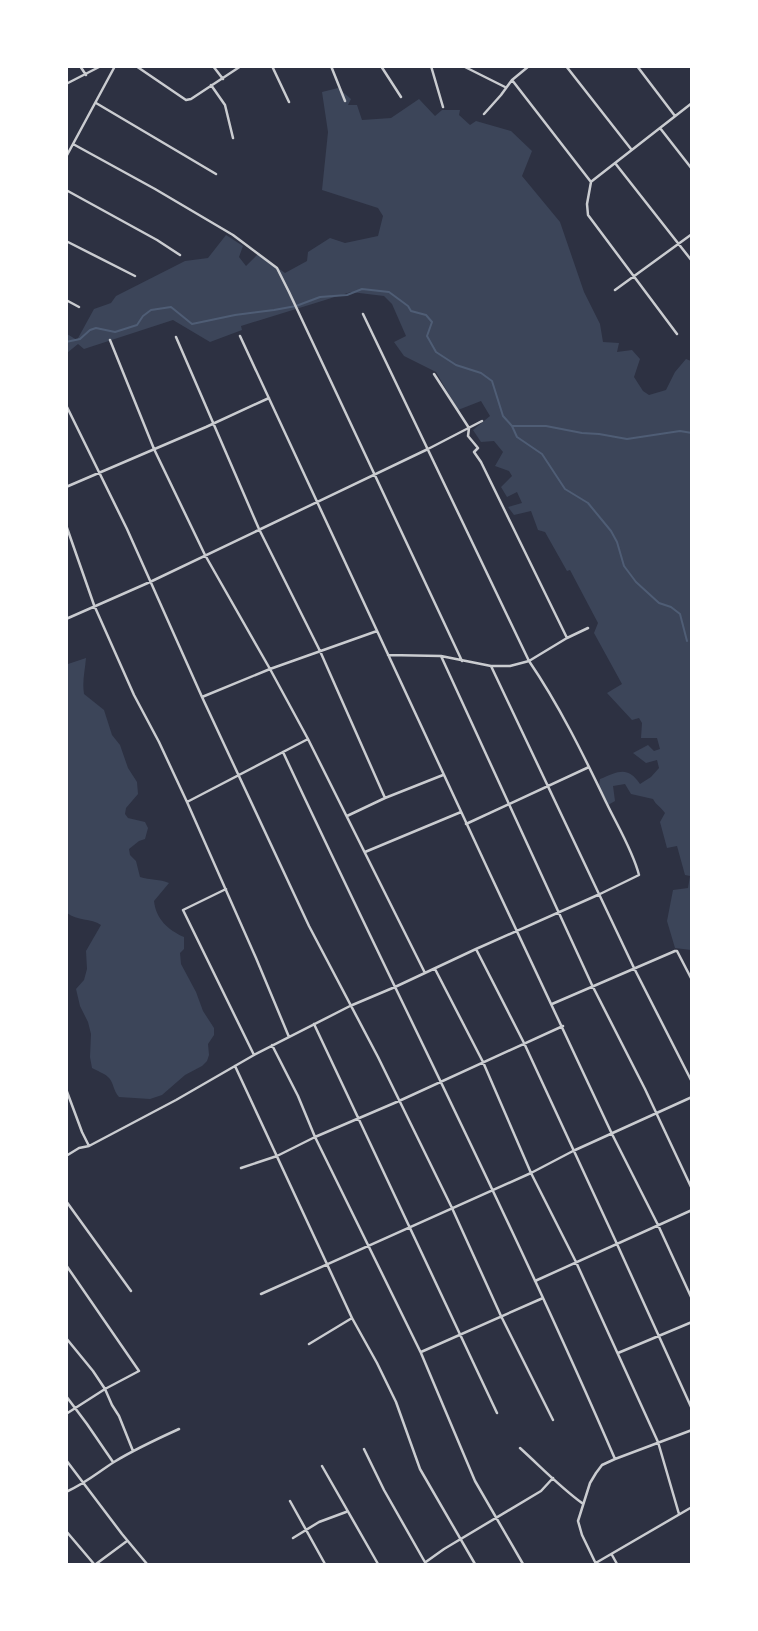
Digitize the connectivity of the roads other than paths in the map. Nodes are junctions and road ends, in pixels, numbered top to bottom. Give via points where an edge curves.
1 (80, 66) edge
2 (101, 66) edge
3 (115, 66) edge
4 (136, 66) edge
5 (213, 66) edge
6 (241, 66) edge
7 (272, 66) edge
8 (331, 66) edge
9 (381, 66) edge
10 (431, 66) edge
11 (463, 66) edge
12 (529, 66) edge
13 (566, 66) edge
14 (637, 66) edge
15 (86, 75) junction
16 (223, 79) junction
17 (512, 80) junction
18 (66, 84) edge
19 (211, 85) junction
20 (505, 87) junction
21 (401, 97) dead end
22 (345, 101) dead end
23 (289, 102) dead end
24 (96, 103) junction
25 (691, 103) edge
26 (443, 107) dead end
27 (484, 114) dead end
28 (675, 117) junction
29 (660, 128) junction
30 (233, 138) dead end
31 (73, 144) junction
32 (632, 150) junction
33 (66, 157) edge
34 (615, 163) junction
35 (691, 169) edge
36 (216, 174) dead end
37 (591, 181) junction
38 (66, 190) edge
39 (691, 234) edge
40 (66, 241) edge
41 (678, 244) junction
42 (180, 256) dead end
43 (691, 261) edge
44 (135, 276) dead end
45 (634, 277) junction
46 (615, 290) dead end
47 (66, 300) edge
48 (79, 307) dead end
49 (363, 314) dead end
50 (677, 334) dead end
51 (176, 337) dead end
52 (240, 337) dead end
53 (110, 340) dead end
54 (434, 374) dead end
55 (269, 398) junction
56 (66, 405) edge
57 (482, 421) dead end
58 (213, 424) junction
59 (469, 428) junction
60 (154, 449) junction
61 (428, 449) junction
62 (100, 473) junction
63 (375, 474) junction
64 (66, 488) edge
65 (318, 501) junction
66 (66, 525) edge
67 (259, 529) junction
68 (205, 555) junction
69 (150, 582) junction
70 (94, 605) junction
71 (66, 619) edge
72 (588, 628) dead end
73 (377, 631) junction
74 (567, 638) junction
75 (320, 651) junction
76 (388, 654) junction
77 (441, 656) junction
78 (462, 661) junction
79 (529, 661) junction
80 (491, 666) junction
81 (270, 669) junction
82 (201, 697) junction
83 (308, 739) junction
84 (283, 752) junction
85 (589, 767) junction
86 (444, 774) junction
87 (238, 776) junction
88 (549, 786) junction
89 (385, 798) junction
90 (187, 802) junction
91 (508, 805) junction
92 (461, 812) junction
93 (347, 816) junction
94 (466, 824) junction
95 (365, 852) junction
96 (226, 889) junction
97 (600, 894) junction
98 (558, 912) junction
99 (517, 930) junction
100 (476, 949) junction
101 (635, 968) junction
102 (435, 969) junction
103 (426, 973) junction
104 (691, 980) edge
105 (592, 985) junction
106 (395, 987) junction
107 (552, 1004) junction
108 (350, 1006) junction
109 (314, 1024) junction
110 (563, 1026) junction
111 (289, 1037) junction
112 (524, 1043) junction
113 (272, 1045) junction
114 (254, 1055) junction
115 (483, 1062) junction
116 (235, 1066) junction
117 (440, 1082) junction
118 (691, 1082) edge
119 (66, 1089) edge
120 (691, 1097) edge
121 (399, 1101) junction
122 (656, 1114) junction
123 (359, 1118) junction
124 (612, 1134) junction
125 (316, 1137) junction
126 (66, 1145) edge
127 (89, 1146) junction
128 (573, 1151) junction
129 (71, 1153) junction
130 (66, 1156) edge
131 (277, 1156) junction
132 (241, 1168) dead end
133 (530, 1173) junction
134 (493, 1189) junction
135 (691, 1189) edge
136 (66, 1201) edge
137 (452, 1208) junction
138 (691, 1210) edge
139 (658, 1225) junction
140 (409, 1226) junction
141 (617, 1244) junction
142 (368, 1245) junction
143 (576, 1262) junction
144 (328, 1264) junction
145 (66, 1265) edge
146 (536, 1281) junction
147 (131, 1291) dead end
148 (261, 1294) dead end
149 (543, 1298) junction
150 (691, 1299) edge
151 (501, 1315) junction
152 (352, 1318) junction
153 (691, 1322) edge
154 (461, 1334) junction
155 (658, 1336) junction
156 (66, 1338) edge
157 (309, 1344) dead end
158 (421, 1353) junction
159 (618, 1353) junction
160 (105, 1389) junction
161 (66, 1396) edge
162 (75, 1407) junction
163 (691, 1409) edge
164 (497, 1413) dead end
165 (66, 1414) edge
166 (553, 1420) dead end
167 (179, 1429) dead end
168 (691, 1430) edge
169 (658, 1442) junction
170 (520, 1448) dead end
171 (364, 1450) dead end
172 (133, 1451) junction
173 (615, 1459) junction
174 (66, 1460) edge
175 (113, 1463) junction
176 (322, 1466) dead end
177 (554, 1478) junction
178 (85, 1484) junction
179 (66, 1492) edge
180 (290, 1501) dead end
181 (582, 1503) junction
182 (691, 1507) edge
183 (347, 1511) junction
184 (679, 1514) junction
185 (495, 1518) junction
186 (306, 1530) junction
187 (66, 1531) edge
188 (293, 1538) dead end
189 (460, 1540) junction
190 (127, 1541) junction
191 (611, 1555) junction
192 (95, 1564) edge
193 (147, 1564) edge
194 (325, 1564) edge
195 (377, 1564) edge
196 (425, 1564) edge
197 (475, 1564) edge
198 (523, 1564) edge
199 (595, 1564) edge
200 (617, 1564) edge

1 - 15 street
2 - 15 street
3 - 24 street
4 - 19 street via 186,100
5 - 16 street
6 - 16 street
7 - 23 street
8 - 22 street
9 - 21 street
10 - 26 street
11 - 20 street
12 - 17 street
13 - 32 street
14 - 28 street
15 - 18 street
16 - 19 street
17 - 20 street
17 - 37 street
19 - 30 street via 225,105
20 - 27 street
24 - 31 street
24 - 36 street
25 - 28 street
28 - 29 street
29 - 32 street
29 - 35 street
31 - 33 street
31 - 63 street via 233,235 277,268
32 - 34 street
34 - 37 street
34 - 41 street
37 - 45 street via 588,215
38 - 42 street
39 - 41 street
40 - 44 street
41 - 43 street
41 - 45 street
45 - 46 street
45 - 50 street
47 - 48 street
49 - 61 street
51 - 58 street
52 - 55 street
53 - 60 street
54 - 59 street
55 - 58 street
55 - 65 street
56 - 62 street
57 - 59 street
58 - 60 street
58 - 67 street
59 - 61 street
59 - 74 street via 468,436 478,448 474,452
60 - 62 street
60 - 68 street
61 - 63 street
61 - 79 street
62 - 64 street
62 - 69 street
63 - 65 street
63 - 78 street
65 - 67 street
65 - 73 street
66 - 70 street
67 - 68 street
67 - 75 street
68 - 69 street
68 - 81 street
69 - 70 street
69 - 82 street
70 - 71 street
70 - 90 street
72 - 74 street
73 - 75 street
73 - 76 street
74 - 79 street
75 - 81 street
75 - 89 street
76 - 77 street
76 - 86 street
77 - 78 street
77 - 91 street
78 - 80 street
79 - 80 street
79 - 85 street
80 - 88 street
81 - 82 street
81 - 83 street
82 - 87 street
83 - 84 street
83 - 93 street
84 - 87 street
84 - 106 street
85 - 88 street
85 - 97 street via 640,873
86 - 89 street
86 - 92 street
87 - 90 street
87 - 108 street
88 - 91 street
88 - 97 street
89 - 93 street
90 - 96 street
91 - 94 street
91 - 98 street
92 - 94 street
92 - 95 street
93 - 95 street
94 - 99 street
95 - 103 street
96 - 111 street
96 - 114 street via 183,910
97 - 98 street
97 - 101 street
98 - 99 street
98 - 105 street
99 - 100 street
99 - 107 street
100 - 102 street
100 - 112 street
101 - 104 street via 676,950
101 - 105 street
101 - 118 street
102 - 103 street
102 - 115 street
103 - 106 street
105 - 107 street
105 - 122 street
106 - 108 street
106 - 117 street
107 - 110 street
108 - 109 street
108 - 121 street
109 - 111 street
109 - 123 street
110 - 112 street
110 - 124 street
111 - 113 street
112 - 115 street
112 - 128 street
113 - 114 street
113 - 125 street
114 - 116 street
115 - 117 street
115 - 133 street
116 - 127 street
116 - 131 street
117 - 121 street
117 - 134 street
119 - 127 street
120 - 122 street
121 - 123 street
121 - 137 street
122 - 124 street
122 - 135 street
123 - 125 street
123 - 140 street
124 - 128 street
124 - 139 street
125 - 131 street
125 - 142 street
126 - 129 street
127 - 129 street
128 - 133 street
128 - 141 street
129 - 130 street
131 - 132 street
131 - 144 street
133 - 134 street
133 - 143 street
134 - 137 street
134 - 146 street
136 - 147 street
137 - 140 street
137 - 151 street
138 - 139 street
139 - 141 street
139 - 150 street
140 - 142 street
140 - 154 street
141 - 143 street
141 - 155 street
142 - 144 street
142 - 158 street
143 - 146 street
143 - 159 street
144 - 148 street
144 - 152 street
145 - 160 street via 139,1371
146 - 149 street
149 - 151 street
149 - 173 street
151 - 154 street
151 - 166 street
152 - 157 street
152 - 189 street via 396,1402 420,1469
153 - 155 street
154 - 158 street
154 - 164 street
155 - 159 street
155 - 163 street
156 - 160 street
158 - 185 street
159 - 169 street
160 - 162 street
160 - 172 street
161 - 162 street
162 - 165 street
162 - 175 street
167 - 172 street
168 - 169 street
169 - 173 street
169 - 184 street
170 - 177 street
171 - 196 street
172 - 175 street
173 - 181 street via 596,1473
174 - 178 street
175 - 178 street
176 - 183 street
177 - 181 street
177 - 185 street
178 - 179 street
178 - 190 street
180 - 186 street
181 - 199 street via 579,1526
182 - 184 street
183 - 186 street
183 - 195 street
184 - 191 street
185 - 189 street
185 - 198 street
186 - 188 street
186 - 194 street
187 - 192 street
189 - 196 street
189 - 197 street
190 - 192 street
190 - 193 street
191 - 199 street
191 - 200 street

